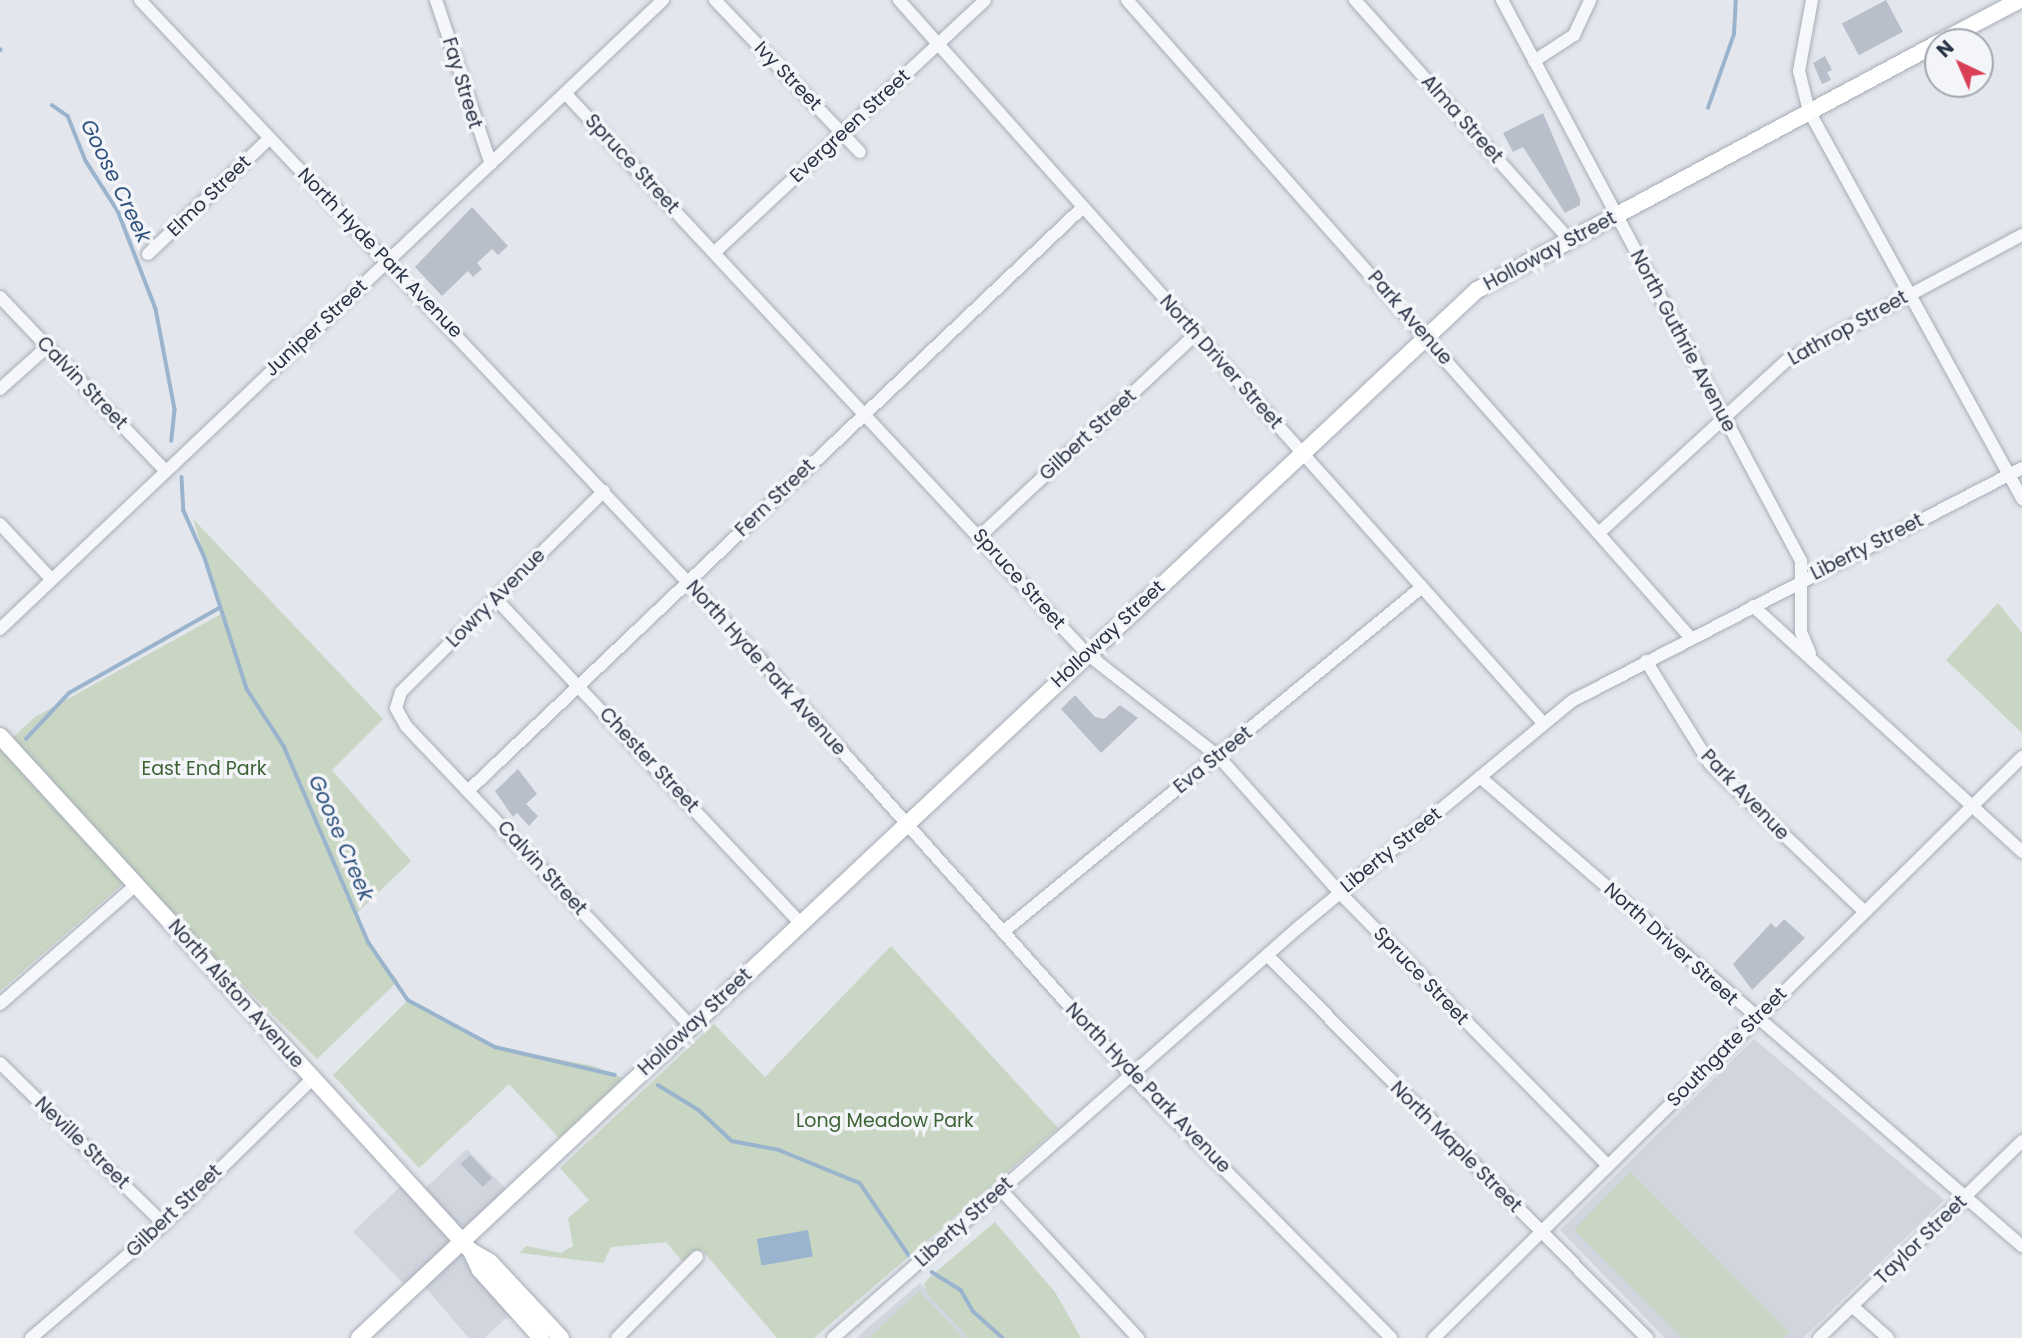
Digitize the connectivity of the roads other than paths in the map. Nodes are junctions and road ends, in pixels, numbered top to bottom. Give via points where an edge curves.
1 (140, 0) edge
2 (436, 0) edge
3 (663, 0) edge
4 (715, 0) edge
5 (899, 0) edge
6 (985, 0) edge
7 (1127, 0) edge
8 (1355, 0) edge
9 (1502, 0) edge
10 (1590, 0) edge
11 (1812, 0) edge
12 (2020, 0) edge
13 (1967, 28) edge
14 (938, 44) junction
15 (1924, 51) edge
16 (1534, 61) junction
17 (565, 93) junction
18 (1809, 111) junction
19 (843, 133) junction
20 (271, 138) junction
21 (860, 152) dead end
22 (491, 164) junction
23 (1083, 207) junction
24 (1615, 216) junction
25 (2022, 235) edge
26 (1569, 239) junction
27 (715, 252) junction
28 (148, 254) dead end
29 (388, 260) junction
30 (1908, 295) junction
31 (0, 297) edge
32 (1196, 334) junction
33 (1425, 336) junction
34 (47, 346) junction
35 (0, 388) edge
36 (865, 412) junction
37 (1723, 416) junction
38 (1302, 453) junction
39 (2022, 468) edge
40 (165, 470) junction
41 (2006, 476) junction
42 (604, 491) junction
43 (2022, 499) edge
44 (0, 524) edge
45 (1600, 532) junction
46 (980, 536) junction
47 (52, 580) junction
48 (1803, 580) junction
49 (688, 582) junction
50 (1422, 587) junction
51 (496, 600) junction
52 (1753, 606) junction
53 (0, 629) edge
54 (1690, 638) junction
55 (1810, 653) junction
56 (1087, 654) junction
57 (1646, 661) junction
58 (578, 685) junction
59 (396, 708) joint
60 (1543, 723) junction
61 (0, 736) edge
62 (1218, 756) junction
63 (2022, 757) edge
64 (1480, 777) junction
65 (468, 791) junction
66 (1972, 806) junction
67 (907, 824) junction
68 (2022, 852) edge
69 (136, 885) junction
70 (1339, 892) junction
71 (1865, 912) junction
72 (800, 923) junction
73 (1003, 932) junction
74 (1267, 955) junction
75 (0, 1004) edge
76 (1755, 1020) junction
77 (691, 1026) junction
78 (0, 1063) edge
79 (1131, 1075) junction
80 (313, 1078) junction
81 (2022, 1141) edge
82 (1608, 1166) junction
83 (1001, 1190) junction
84 (1964, 1198) junction
85 (164, 1224) junction
86 (1541, 1232) junction
87 (467, 1246) junction
88 (2022, 1246) edge
89 (697, 1257) dead end
90 (1852, 1306) junction
91 (31, 1338) edge
92 (359, 1338) edge
93 (541, 1338) edge
94 (561, 1338) edge
95 (617, 1338) edge
96 (833, 1338) edge
97 (1138, 1338) edge
98 (1391, 1338) edge
99 (1434, 1338) edge
100 (1647, 1338) edge
101 (1819, 1338) edge
102 (1888, 1338) edge

1 - 20 street, North Hyde Park Avenue
2 - 22 street, Fay Street
3 - 17 street, Juniper Street
4 - 19 street, Ivy Street
5 - 14 street, North Driver Street
6 - 14 street, Evergreen Street
7 - 33 street, Park Avenue
8 - 26 street, Alma Street
9 - 16 street, North Guthrie Avenue
10 - 16 street via 1574,36
11 - 18 street via 1799,71
12 - 13 main road, Holloway Street
14 - 19 street, Evergreen Street
14 - 23 street, North Driver Street
15 - 18 main road, Holloway Street
16 - 24 street, North Guthrie Avenue
17 - 22 street, Juniper Street
17 - 27 street, Spruce Street
18 - 24 main road, Holloway Street
18 - 30 street
19 - 21 street, Ivy Street
19 - 27 street, Evergreen Street
20 - 28 street, Elmo Street
20 - 29 street, North Hyde Park Avenue
22 - 29 street, Juniper Street
23 - 32 street, North Driver Street
23 - 36 street, Fern Street
24 - 26 main road, Holloway Street
24 - 37 street, North Guthrie Avenue
25 - 30 street, Lathrop Street
26 - 33 main road, Holloway Street via 1477,290
27 - 36 street, Spruce Street
29 - 40 street, Juniper Street
29 - 42 street, North Hyde Park Avenue
30 - 37 street, Lathrop Street via 1796,355
30 - 41 street
31 - 34 street, Calvin Street
32 - 38 street, North Driver Street
32 - 46 street, Gilbert Street
33 - 38 main road, Holloway Street
33 - 45 street, Park Avenue
34 - 35 street
34 - 40 street, Calvin Street
36 - 46 street, Spruce Street
36 - 49 street, Fern Street
37 - 45 street, Lathrop Street
37 - 48 street, North Guthrie Avenue via 1801,561
38 - 50 street, North Driver Street
38 - 56 main road, Holloway Street
39 - 41 street, Liberty Street
40 - 47 street, Juniper Street
41 - 43 street
41 - 48 street, Liberty Street
42 - 49 street, North Hyde Park Avenue
42 - 51 street, Lowry Avenue
44 - 47 street
45 - 54 street, Park Avenue
46 - 56 street, Spruce Street
47 - 53 street, Juniper Street
48 - 52 street, Liberty Street
48 - 55 street, North Guthrie Avenue via 1801,632
49 - 58 street, Fern Street
49 - 67 street, North Hyde Park Avenue
50 - 60 street, North Driver Street
50 - 62 street, Eva Street
51 - 58 street, Chester Street
51 - 59 street, Lowry Avenue via 401,692
52 - 54 street, Liberty Street
52 - 55 street
54 - 57 street, Liberty Street
55 - 66 street
56 - 62 street, Spruce Street
56 - 67 main road, Holloway Street
57 - 60 street, Liberty Street
57 - 71 street, Park Avenue via 1710,764
58 - 65 street, Fern Street
58 - 72 street, Chester Street
59 - 65 street, Calvin Street
60 - 64 street, Liberty Street
61 - 69 main road, North Alston Avenue
62 - 70 street, Spruce Street
62 - 73 street, Eva Street
63 - 66 street, Southgate Street
64 - 70 street, Liberty Street
64 - 76 street, North Driver Street
65 - 77 street, Calvin Street
66 - 68 street
66 - 71 street, Southgate Street
67 - 72 main road, Holloway Street
67 - 73 street, North Hyde Park Avenue
69 - 75 street
69 - 80 main road, North Alston Avenue
70 - 74 street, Liberty Street
70 - 82 street, Spruce Street
71 - 76 street, Southgate Street
72 - 77 main road, Holloway Street
73 - 79 street, North Hyde Park Avenue
74 - 79 street, Liberty Street
74 - 86 street, North Maple Street
76 - 82 street, Southgate Street
76 - 84 street, North Driver Street
77 - 87 main road, Holloway Street
78 - 85 street, Neville Street
79 - 83 street, Liberty Street
79 - 98 street, North Hyde Park Avenue
80 - 85 street, Gilbert Street
80 - 87 main road, North Alston Avenue
81 - 84 street, Taylor Street
82 - 86 street, Southgate Street
83 - 96 street, Liberty Street
83 - 97 street
84 - 88 street, North Driver Street
84 - 90 street, Taylor Street
85 - 91 street, Gilbert Street
86 - 99 street, Southgate Street
86 - 100 street, North Maple Street
87 - 92 main road, Holloway Street
87 - 93 main road, North Alston Avenue via 480,1270
87 - 94 main road, North Alston Avenue via 489,1262
89 - 95 street
90 - 101 street, Taylor Street
90 - 102 street

